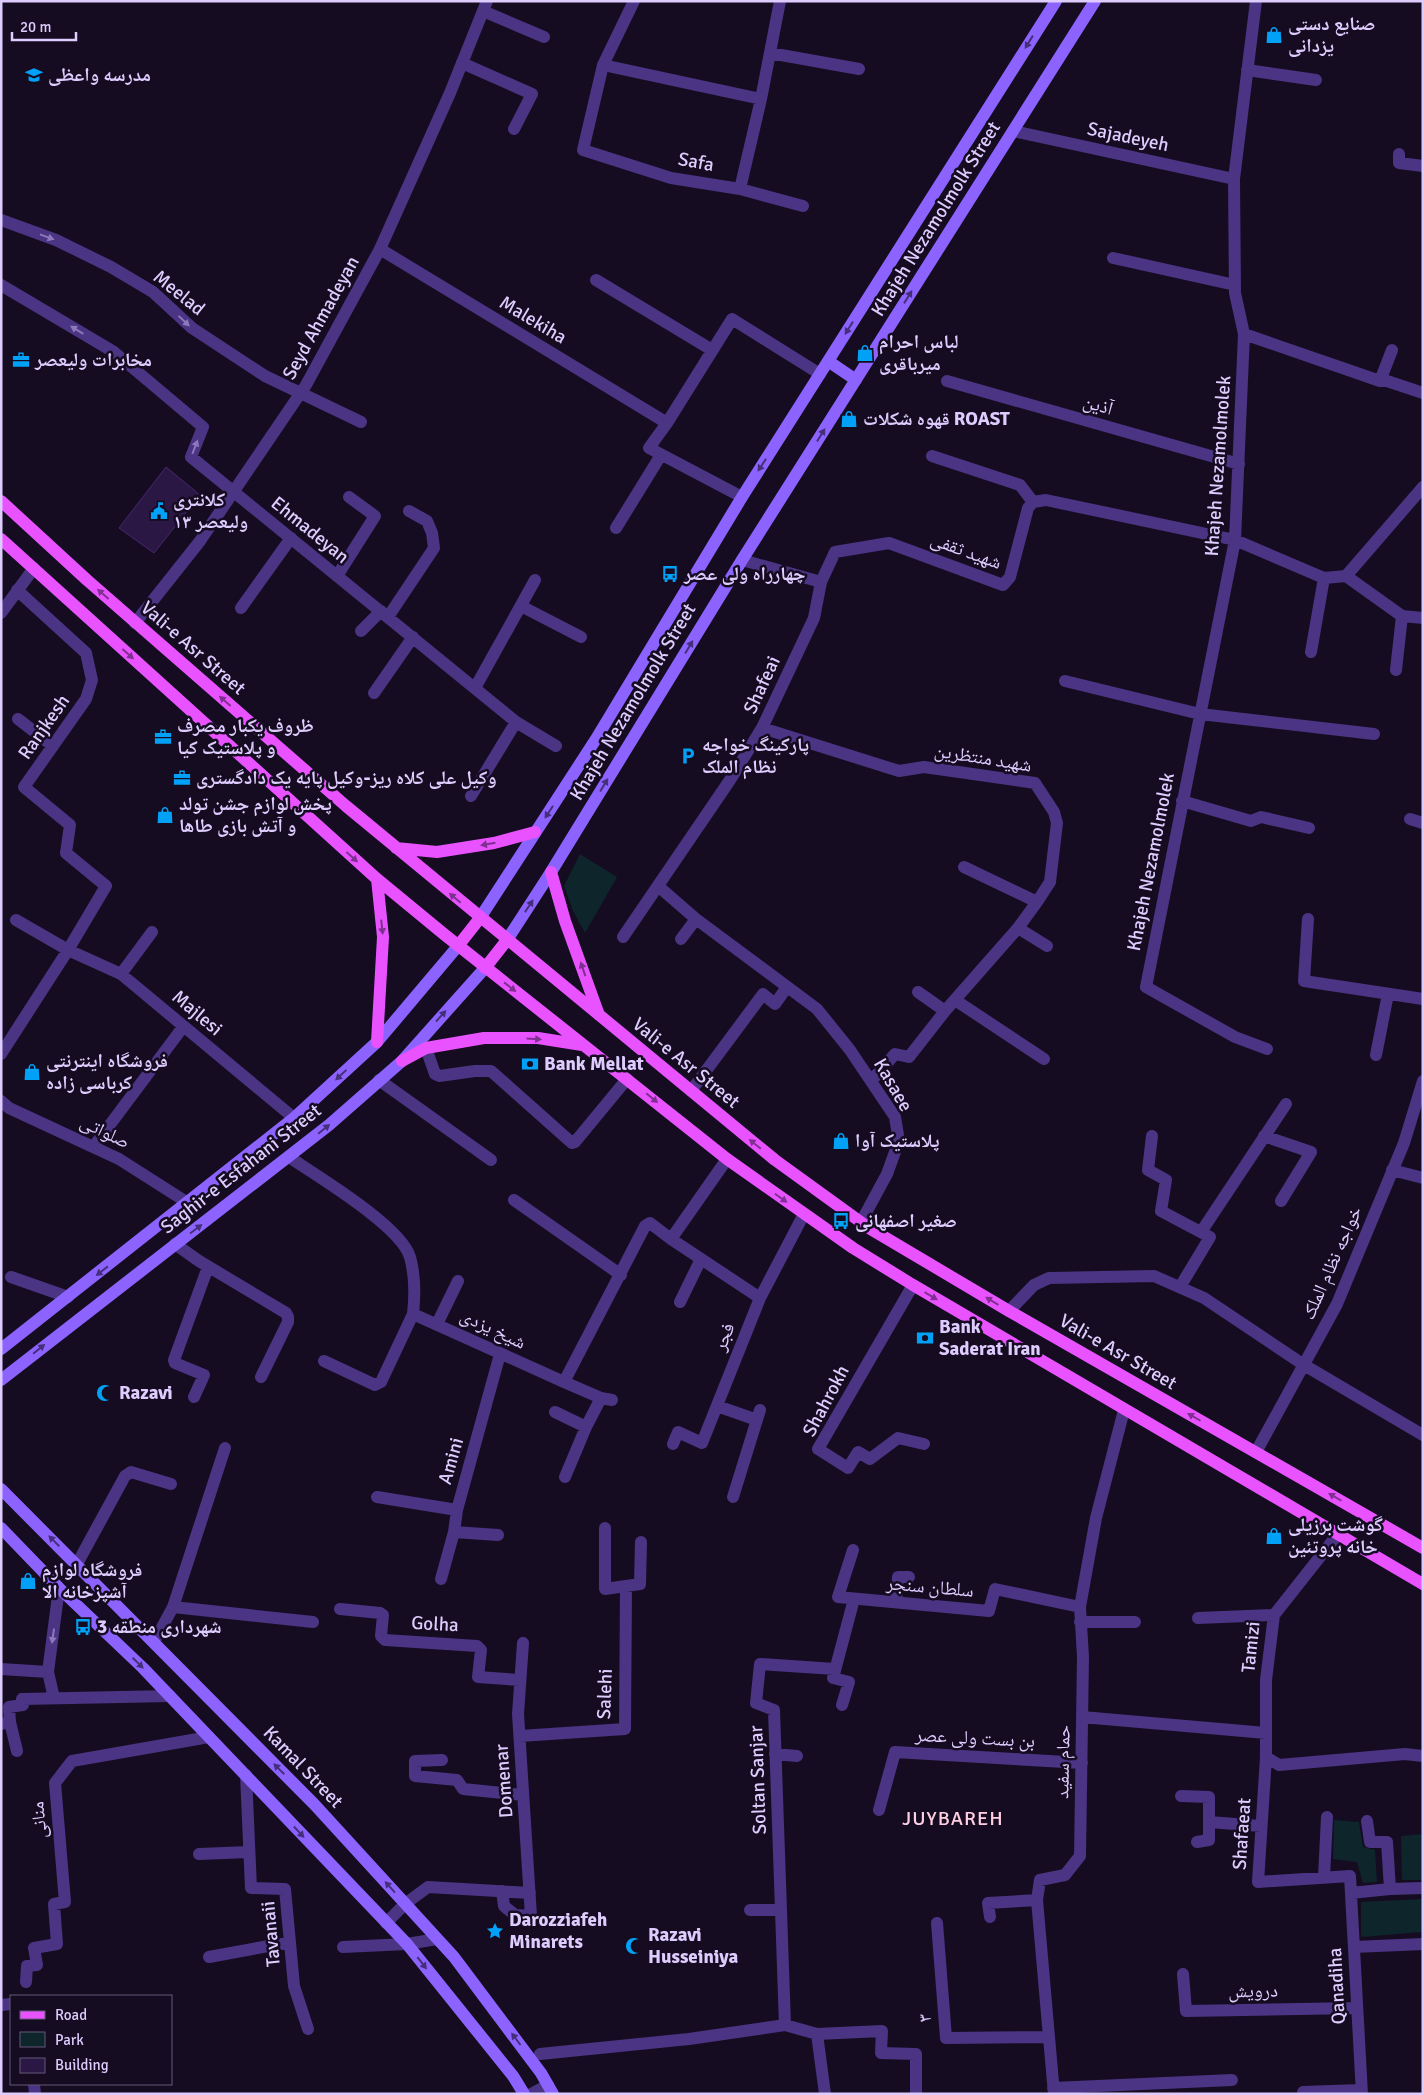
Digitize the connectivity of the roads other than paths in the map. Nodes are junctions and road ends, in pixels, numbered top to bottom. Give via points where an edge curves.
1 (634, 1) edge
2 (780, 1) edge
3 (1056, 1) edge
4 (1095, 1) edge
5 (1256, 1) edge
6 (485, 6) edge
7 (544, 37) dead end
8 (770, 53) junction
9 (462, 62) junction
10 (603, 65) junction
11 (859, 69) dead end
12 (1247, 70) junction
13 (1316, 80) dead end
14 (761, 99) junction
15 (514, 129) dead end
16 (1013, 132) junction
17 (1399, 154) dead end
18 (1423, 166) edge
19 (1234, 179) junction
20 (740, 189) junction
21 (804, 206) dead end
22 (1, 220) edge
23 (380, 249) junction
24 (1113, 258) dead end
25 (596, 280) dead end
26 (1, 284) edge
27 (1235, 285) junction
28 (1244, 334) junction
29 (712, 350) junction
30 (1392, 350) dead end
31 (828, 362) junction
32 (820, 374) junction
33 (856, 380) junction
34 (947, 381) dead end
35 (1380, 381) junction
36 (1422, 389) edge
37 (300, 394) junction
38 (361, 422) dead end
39 (667, 422) junction
40 (661, 455) junction
41 (932, 456) dead end
42 (1239, 464) junction
43 (1423, 488) edge
44 (234, 492) junction
45 (349, 497) dead end
46 (742, 497) junction
47 (1, 501) edge
48 (1033, 502) junction
49 (410, 511) dead end
50 (616, 528) dead end
51 (1, 538) edge
52 (291, 538) junction
53 (1235, 540) junction
54 (742, 560) junction
55 (34, 568) junction
56 (337, 576) junction
57 (1346, 576) junction
58 (1324, 578) junction
59 (535, 580) dead end
60 (821, 582) junction
61 (17, 590) junction
62 (521, 606) junction
63 (241, 608) dead end
64 (1, 613) edge
65 (384, 614) junction
66 (1402, 616) junction
67 (1423, 618) edge
68 (135, 623) junction
69 (361, 631) dead end
70 (413, 637) junction
71 (580, 638) dead end
72 (1311, 652) dead end
73 (1396, 670) dead end
74 (1065, 681) dead end
75 (475, 688) junction
76 (374, 693) dead end
77 (1200, 714) junction
78 (18, 719) dead end
79 (516, 722) junction
80 (762, 728) junction
81 (1374, 734) dead end
82 (53, 746) junction
83 (556, 746) dead end
84 (471, 796) dead end
85 (1182, 801) junction
86 (1309, 828) dead end
87 (535, 832) junction
88 (396, 848) junction
89 (964, 867) dead end
90 (552, 872) junction
91 (377, 878) junction
92 (658, 886) junction
93 (1037, 902) junction
94 (480, 918) junction
95 (696, 919) junction
96 (16, 920) dead end
97 (1308, 920) dead end
98 (1018, 928) junction
99 (152, 932) dead end
100 (623, 937) dead end
101 (507, 940) junction
102 (681, 940) dead end
103 (458, 946) junction
104 (1047, 946) dead end
105 (68, 950) junction
106 (485, 968) junction
107 (121, 974) junction
108 (787, 987) junction
109 (918, 992) dead end
110 (1388, 994) junction
111 (1423, 999) edge
112 (955, 1000) junction
113 (945, 1011) junction
114 (599, 1015) junction
115 (183, 1027) junction
116 (377, 1042) junction
117 (584, 1045) junction
118 (426, 1048) junction
119 (1267, 1049) dead end
120 (1, 1054) edge
121 (1376, 1055) dead end
122 (1044, 1059) dead end
123 (402, 1060) junction
124 (627, 1079) junction
125 (379, 1080) junction
126 (871, 1081) junction
127 (1423, 1081) edge
128 (691, 1091) junction
129 (1, 1101) edge
130 (1286, 1104) dead end
131 (1419, 1108) edge
132 (294, 1118) junction
133 (1152, 1136) dead end
134 (1264, 1136) junction
135 (94, 1146) junction
136 (290, 1157) junction
137 (727, 1158) junction
138 (490, 1160) dead end
139 (1392, 1170) junction
140 (1423, 1178) edge
141 (514, 1200) dead end
142 (1281, 1201) dead end
143 (188, 1203) junction
144 (804, 1214) junction
145 (861, 1222) junction
146 (1201, 1232) junction
147 (671, 1239) junction
148 (175, 1244) junction
149 (701, 1259) junction
150 (208, 1267) junction
151 (620, 1275) junction
152 (11, 1277) dead end
153 (458, 1281) dead end
154 (913, 1285) junction
155 (1180, 1287) junction
156 (68, 1297) junction
157 (760, 1298) junction
158 (680, 1302) dead end
159 (1009, 1311) junction
160 (413, 1314) junction
161 (437, 1324) junction
162 (1, 1349) edge
163 (500, 1354) junction
164 (324, 1361) dead end
165 (1304, 1365) junction
166 (260, 1377) dead end
167 (1, 1380) edge
168 (564, 1382) junction
169 (194, 1396) dead end
170 (717, 1406) junction
171 (1124, 1410) junction
172 (555, 1412) dead end
173 (586, 1427) junction
174 (1423, 1435) edge
175 (673, 1444) dead end
176 (924, 1444) dead end
177 (225, 1448) dead end
178 (1256, 1452) junction
179 (565, 1477) dead end
180 (171, 1484) dead end
181 (1, 1488) edge
182 (377, 1497) dead end
183 (733, 1497) dead end
184 (457, 1510) junction
185 (1, 1528) edge
186 (605, 1528) dead end
187 (454, 1532) junction
188 (1338, 1534) junction
189 (498, 1535) dead end
190 (641, 1542) dead end
191 (1423, 1548) edge
192 (853, 1550) dead end
193 (77, 1564) junction
194 (909, 1577) dead end
195 (441, 1580) dead end
196 (1423, 1584) edge
197 (626, 1587) junction
198 (60, 1588) junction
199 (854, 1599) junction
200 (896, 1602) junction
201 (173, 1607) junction
202 (1080, 1607) junction
203 (340, 1609) dead end
204 (1274, 1615) junction
205 (1198, 1618) dead end
206 (312, 1622) dead end
207 (1080, 1622) junction
208 (1136, 1622) dead end
209 (154, 1642) junction
210 (523, 1643) dead end
211 (1, 1669) edge
212 (836, 1669) junction
213 (48, 1672) junction
214 (520, 1680) junction
215 (170, 1696) junction
216 (54, 1698) junction
217 (842, 1705) dead end
218 (1082, 1717) junction
219 (6, 1723) edge
220 (1266, 1734) junction
221 (520, 1736) junction
222 (209, 1737) junction
223 (18, 1751) dead end
224 (775, 1754) junction
225 (797, 1756) dead end
226 (1423, 1756) edge
227 (1266, 1757) junction
228 (442, 1760) dead end
229 (1082, 1763) junction
230 (246, 1775) junction
231 (523, 1795) junction
232 (1181, 1796) dead end
233 (879, 1810) dead end
234 (1327, 1817) dead end
235 (1368, 1821) dead end
236 (1209, 1822) junction
237 (1261, 1826) junction
238 (1197, 1842) dead end
239 (249, 1852) junction
240 (199, 1854) dead end
241 (1350, 1876) joint
242 (1324, 1877) junction
243 (1423, 1888) edge
244 (1390, 1889) junction
245 (502, 1891) junction
246 (530, 1892) junction
247 (1351, 1893) junction
248 (1037, 1900) junction
249 (405, 1904) junction
250 (750, 1910) dead end
251 (781, 1910) junction
252 (990, 1917) dead end
253 (386, 1923) junction
254 (938, 1923) dead end
255 (437, 1939) junction
256 (290, 1942) junction
257 (407, 1944) junction
258 (1423, 1944) edge
259 (343, 1946) dead end
260 (1354, 1947) junction
261 (209, 1958) dead end
262 (1183, 1974) dead end
263 (26, 1982) dead end
264 (1357, 2008) junction
265 (785, 2026) junction
266 (308, 2029) dead end
267 (816, 2034) junction
268 (1048, 2037) junction
269 (540, 2054) dead end
270 (1232, 2080) dead end
271 (551, 2089) edge
272 (1054, 2091) edge
273 (916, 2092) dead end
274 (1303, 2092) dead end
275 (1362, 2092) edge
276 (524, 2094) edge
277 (531, 2094) edge
278 (825, 2094) edge

1 - 10 street
2 - 8 street
3 -> 31 main road, Khajeh Nezamolmolk Street
4 - 16 main road, Khajeh Nezamolmolk Street
5 - 12 street, Khajeh Nezamolmolek
6 - 7 street
6 - 9 street, Seyd Ahmadeyan
8 - 11 street
8 - 14 street
9 - 15 street via 532,94
9 - 23 street, Seyd Ahmadeyan
10 - 14 street
10 - 20 street, Safa via 583,150 671,178
12 - 13 street
12 - 19 street, Khajeh Nezamolmolek
14 - 20 street
16 - 19 street, Sajadeyeh
33 -> 16 main road, Khajeh Nezamolmolk Street
17 - 18 street via 1399,164
19 - 27 street, Khajeh Nezamolmolek
20 - 21 street, Safa
22 -> 37 street, Meelad via 56,240 111,267 153,292 192,328 265,376
23 - 37 street, Seyd Ahmadeyan
23 - 39 street, Malekiha
24 - 27 street
25 - 29 street
44 -> 26 street, Ehmadeyan via 191,457 203,427 114,352
27 - 28 street, Khajeh Nezamolmolek
28 - 35 street
28 - 42 street, Khajeh Nezamolmolek
29 - 32 street via 732,319
29 - 39 street
30 - 35 street
31 - 32 main road, Khajeh Nezamolmolk Street
31 - 33 main road
32 -> 46 main road, Khajeh Nezamolmolk Street
54 -> 33 main road, Khajeh Nezamolmolk Street
34 - 42 street, آذین
35 - 36 street
37 - 38 street, Meelad
37 - 44 street, Seyd Ahmadeyan
39 - 40 street via 649,448
40 - 46 street
40 - 50 street
41 - 48 street via 1020,486
42 - 53 street, Khajeh Nezamolmolek
43 - 57 street
44 - 52 street, Ehmadeyan
44 - 68 street, Seyd Ahmadeyan
45 - 56 street via 375,516
46 -> 87 main road, Khajeh Nezamolmolk Street via 596,739
68 -> 47 main road, Vali-e Asr Street
48 - 53 street via 1046,500
48 - 60 street, شهید ثقفی via 1028,508 1010,577 1003,585 889,543 835,552
49 - 65 street via 427,521 434,548
51 - 55 main road
52 - 56 street, Ehmadeyan
52 - 63 street
53 - 58 street
53 - 77 street, Khajeh Nezamolmolek
54 - 60 street
90 -> 54 main road, Khajeh Nezamolmolk Street
55 - 61 street
55 -> 91 main road
56 - 65 street, Ehmadeyan
57 - 58 street
57 - 66 street
58 - 72 street
59 - 62 street
60 - 80 street, Shafeai via 814,618
61 - 64 street
61 - 82 street, Ranjkesh via 86,653 92,680 86,699
62 - 71 street
62 - 75 street
65 - 69 street
65 - 70 street, Ehmadeyan
66 - 67 street
66 - 73 street
88 -> 68 main road, Vali-e Asr Street
70 - 75 street, Ehmadeyan
70 - 76 street
74 - 77 street
75 - 79 street, Ehmadeyan
77 - 81 street
77 - 85 street, Khajeh Nezamolmolek
78 - 82 street
79 - 83 street, Ehmadeyan
79 - 84 street
80 - 92 street, Shafeai
80 - 93 street, شهید منتظرین via 899,771 924,767 1035,783 1054,812 1057,823 1050,882
82 - 105 street, Ranjkesh via 24,787 70,825 66,853 106,886
85 - 86 street via 1250,821 1261,817
85 - 119 street, Khajeh Nezamolmolek via 1146,987 1234,1037
87 -> 88 main road via 494,843 437,852
87 - 94 main road, Khajeh Nezamolmolk Street
94 -> 88 main road, Vali-e Asr Street
89 - 93 street
101 -> 90 main road, Khajeh Nezamolmolk Street
114 -> 90 main road via 565,921
91 - 103 main road
91 -> 116 main road via 382,937
92 - 95 street, Kasaee
92 - 100 street, Shafeai
93 - 98 street, شهید منتظرین
94 - 101 main road, Vali-e Asr Street
94 - 103 main road
95 - 102 street
95 - 108 street, Kasaee
96 - 105 street, Majlesi
97 - 110 street via 1304,981
98 - 104 street
98 - 112 street, شهید منتظرین
99 - 107 street
101 - 106 main road
101 - 114 main road, Vali-e Asr Street
103 - 106 main road
103 - 116 main road, Saghir-e Esfahani Street
105 - 107 street, Majlesi
105 - 120 street, Ranjkesh
106 -> 117 main road
123 -> 106 main road, Saghir-e Esfahani Street
107 - 115 street, Majlesi
108 - 126 street, Kasaee via 817,1009
108 - 128 street via 775,1004 763,994
109 - 113 street
110 - 111 street
110 - 121 street
112 - 113 street, شهید منتظرین
112 - 122 street
113 - 126 street, شهید منتظرین via 909,1057 895,1054
114 - 128 main road, Vali-e Asr Street
115 - 132 street, Majlesi
115 - 135 street
116 -> 132 main road, Saghir-e Esfahani Street
118 -> 117 main road via 484,1038 538,1038
117 - 124 main road
118 - 123 main road
118 - 124 street via 435,1074 491,1071 572,1143
123 - 125 main road, Saghir-e Esfahani Street
124 -> 137 main road
136 -> 125 main road, Saghir-e Esfahani Street
125 - 138 street
126 - 145 street, Kasaee via 895,1117 899,1141 887,1174
127 - 131 street, خواجه نظام الملک
145 -> 128 main road, Vali-e Asr Street via 775,1160
129 - 135 street, صلواتی
130 - 134 street
131 - 139 street, خواجه نظام الملک
132 - 143 main road, Saghir-e Esfahani Street
133 - 146 street via 1148,1170 1166,1180 1161,1212
134 - 142 street via 1311,1152
134 - 146 street
135 - 143 street, صلواتی
148 -> 136 main road, Saghir-e Esfahani Street
136 - 160 street via 392,1232 410,1255 415,1298
137 -> 144 main road
137 - 147 street
139 - 140 street
139 - 165 street, خواجه نظام الملک via 1337,1304
141 - 151 street
143 -> 156 main road, Saghir-e Esfahani Street
144 - 154 main road
144 - 157 street, فجر
159 -> 145 main road, Vali-e Asr Street
146 - 155 street via 1210,1237
147 - 149 street
147 - 151 street via 650,1223 645,1226
148 - 150 street
167 -> 148 main road, Saghir-e Esfahani Street
149 - 157 street
149 - 158 street
150 - 166 street via 288,1317
150 - 169 street via 174,1360 204,1375
151 - 168 street
152 - 156 street
153 - 161 street
154 -> 171 main road
154 - 176 street, Shahrokh via 818,1449 848,1468 858,1452 870,1459 898,1438
155 - 159 street via 1154,1276 1049,1278 1034,1285
155 - 165 street via 1204,1298
156 - 162 main road, Saghir-e Esfahani Street
157 - 170 street, فجر
178 -> 159 main road, Vali-e Asr Street
160 - 161 street, شیخ یزدی
160 - 164 street via 381,1382 375,1384
161 - 163 street, شیخ یزدی
163 - 168 street, شیخ یزدی
163 - 184 street, Amini
165 - 174 street
165 - 178 street, خواجه نظام الملک
168 - 173 street, شیخ یزدی via 607,1399
170 - 175 street, فجر via 702,1443 678,1432
170 - 183 street via 759,1415
171 - 188 main road
171 - 202 street, حمام سفید via 1096,1518
172 - 173 street
173 - 179 street
177 - 201 street
191 -> 178 main road, Vali-e Asr Street
180 - 193 street via 131,1472 125,1476
193 -> 181 main road, Kamal Street
182 - 184 street
184 - 187 street, Amini
185 - 198 main road
186 - 197 street via 605,1589
187 - 189 street
187 - 195 street, Amini
188 - 196 main road
188 - 204 street, Tamizi
190 - 197 street via 640,1584
192 - 199 street via 838,1597
193 - 209 main road, Kamal Street
194 - 200 street via 898,1577
197 - 221 street, Salehi via 624,1729
198 -> 213 street
198 -> 215 main road
199 - 200 street, سلطان سنجر
199 - 212 street
200 - 202 street, سلطان سنجر via 989,1611 995,1589
201 - 206 street
201 - 209 street
202 - 207 street, حمام سفید
203 - 214 street, Golha via 383,1615 381,1636 385,1640 477,1646 481,1650 478,1676
204 - 205 street
204 - 220 street, Tamizi via 1266,1680
207 - 208 street
207 - 218 street, حمام سفید
249 -> 209 main road, Kamal Street via 314,1804
210 - 214 street, Domenar
211 - 213 street
212 - 217 street via 833,1678 849,1682
212 - 224 street, Soltan Sanjar via 760,1664 756,1703 774,1710
213 - 216 street
214 - 221 street, Domenar
215 - 216 street
215 - 222 main road
216 - 219 street via 22,1699 23,1705 9,1707
218 - 220 street
218 - 229 street, حمام سفید
219 - 223 street
220 - 227 street, Tamizi
221 - 231 street, Domenar
222 - 230 main road
222 - 263 street, منانی via 72,1760 63,1770 55,1783 65,1902 54,1904 56,1944 34,1948 37,1965 27,1966
224 - 225 street
224 - 251 street, Soltan Sanjar
226 - 227 street via 1405,1754 1279,1765
227 - 237 street, Shafaeat
228 - 231 street via 415,1761 415,1776 457,1780 463,1789
229 - 233 street, بن بست ولی عصر via 895,1752
229 - 248 street, حمام سفید via 1080,1856 1065,1875 1040,1880
230 - 239 street, Tavanaii
230 -> 253 main road
231 - 246 street, Domenar
232 - 236 street via 1209,1796
234 - 242 street
235 - 244 street via 1370,1842 1387,1842
236 - 237 street
236 - 238 street via 1209,1840
237 - 242 street, Shafaeat via 1258,1882
239 - 240 street
239 - 256 street, Tavanaii via 251,1888 285,1889
241 - 242 street, Shafaeat
241 - 247 street, Qanadiha
243 - 244 street
244 - 247 street
245 - 246 street
245 - 246 street, Domenar via 504,1906 515,1916 531,1916
245 - 249 street via 428,1887
247 - 260 street, Qanadiha
248 - 252 street via 988,1903
248 - 268 street, حمام سفید
249 - 253 street
249 - 255 main road, Kamal Street
250 - 251 street
251 - 265 street, Soltan Sanjar
253 - 257 main road
254 - 268 street, ۳ via 946,2038
255 - 257 street
271 -> 255 main road, Kamal Street
256 - 261 street
256 - 266 street, Tavanaii via 294,1986
257 - 259 street
257 -> 276 main road
258 - 260 street
260 - 264 street, Qanadiha
262 - 264 street, درویش via 1186,2011
264 - 275 street, Qanadiha
265 - 267 street
265 - 269 street
267 - 273 street via 882,2031 881,2053 916,2054
267 - 278 street
268 - 272 street, حمام سفید
270 - 272 street
271 - 277 street
274 - 275 street

